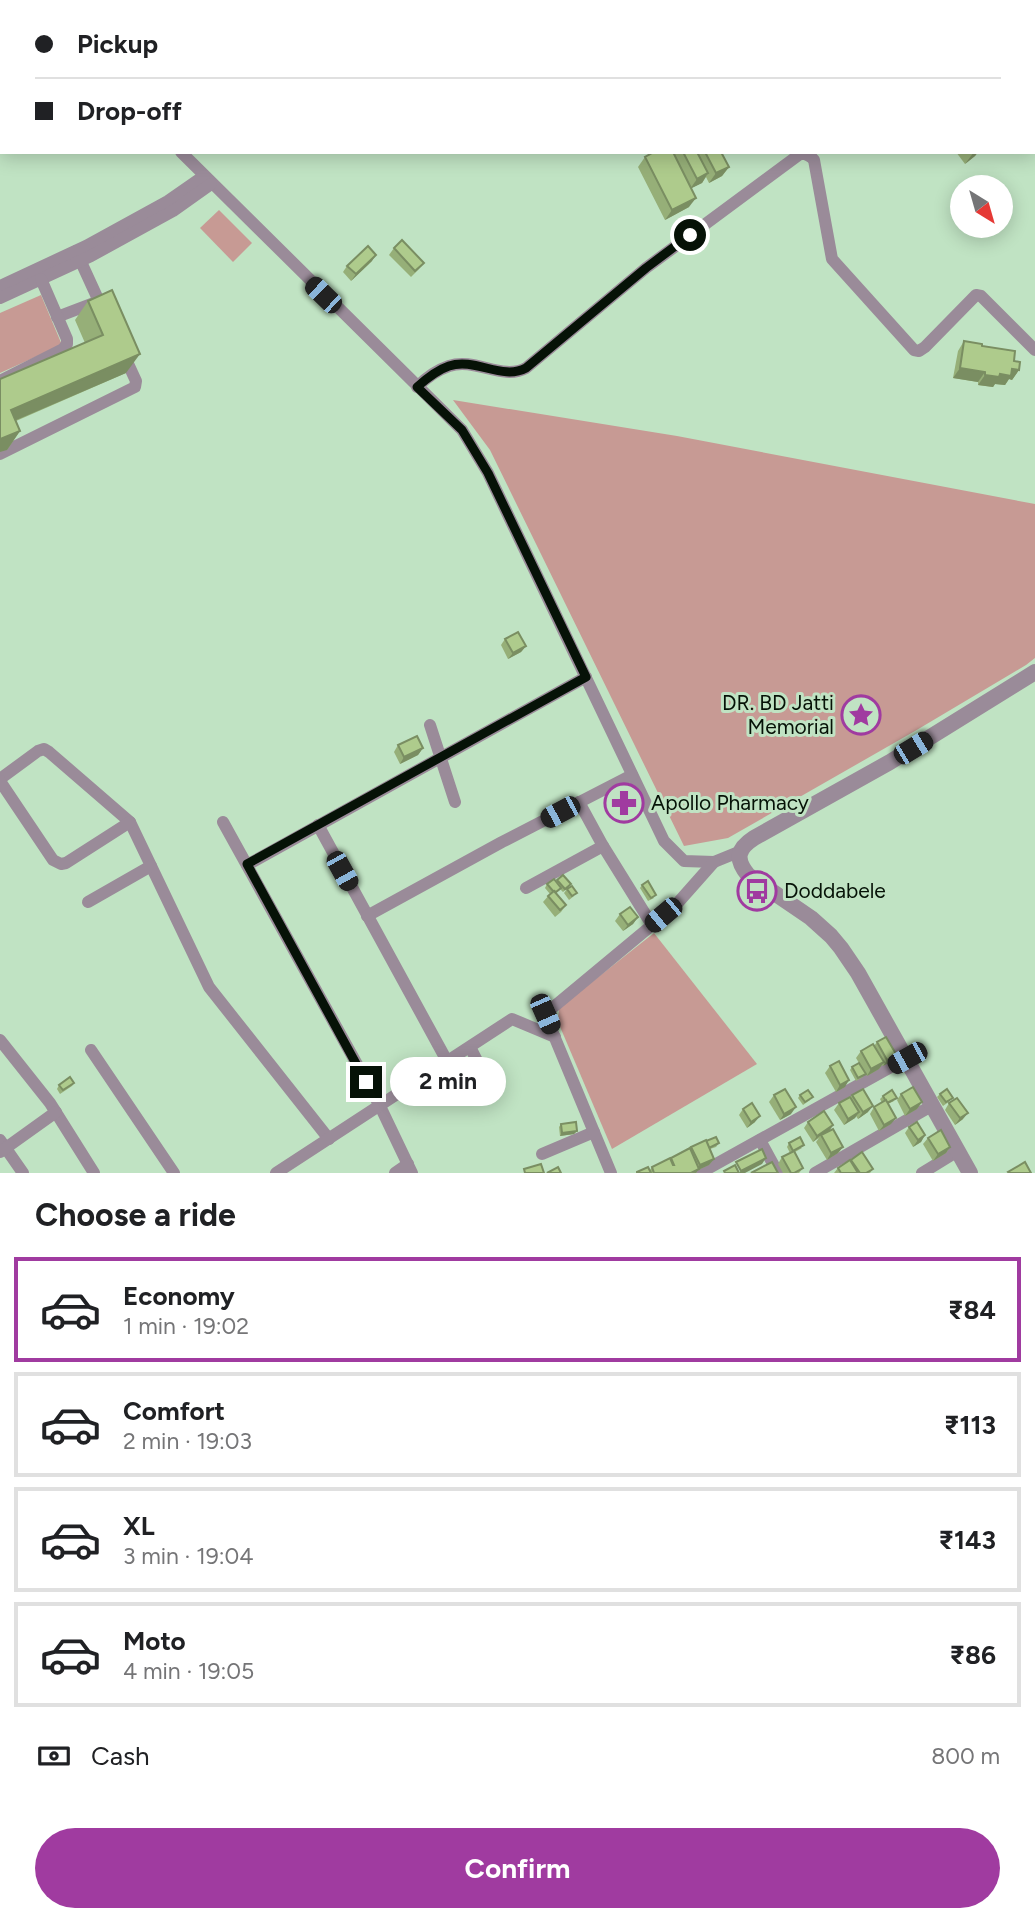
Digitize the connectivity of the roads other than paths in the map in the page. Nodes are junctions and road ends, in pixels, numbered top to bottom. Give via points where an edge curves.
1 (183, 154) edge
2 (811, 155) edge
3 (208, 180) junction
4 (78, 256) junction
5 (41, 279) junction
6 (0, 286) edge
7 (0, 298) edge
8 (99, 301) junction
9 (57, 317) junction
10 (110, 324) edge
11 (120, 346) edge
12 (1035, 351) edge
13 (0, 381) edge
14 (417, 387) junction
15 (0, 454) edge
16 (1035, 673) edge
17 (586, 677) junction
18 (430, 725) dead end
19 (441, 757) junction
20 (632, 775) junction
21 (0, 780) edge
22 (455, 802) dead end
23 (579, 802) junction
24 (130, 822) junction
25 (223, 822) dead end
26 (318, 825) junction
27 (603, 846) junction
28 (741, 851) junction
29 (715, 862) junction
30 (247, 864) junction
31 (151, 866) junction
32 (526, 888) dead end
33 (88, 902) dead end
34 (368, 916) junction
35 (652, 925) junction
36 (555, 1037) junction
37 (0, 1040) edge
38 (470, 1047) junction
39 (90, 1050) dead end
40 (907, 1058) junction
41 (447, 1061) junction
42 (491, 1088) dead end
43 (933, 1105) junction
44 (380, 1106) junction
45 (56, 1112) junction
46 (594, 1132) junction
47 (329, 1139) junction
48 (761, 1140) junction
49 (2, 1147) edge
50 (958, 1152) junction
51 (542, 1154) dead end
52 (410, 1168) edge
53 (23, 1173) edge
54 (94, 1173) edge
55 (174, 1173) edge
56 (276, 1173) edge
57 (395, 1173) edge
58 (611, 1173) edge
59 (700, 1173) edge
60 (778, 1173) edge
61 (815, 1173) edge
62 (922, 1173) edge
63 (970, 1173) edge

1 - 3 street
2 - 12 street via 831,259 914,350 925,347 981,296
2 - 14 street via 800,154 657,260 526,368 514,373 469,363 450,365
3 - 4 street via 173,211
3 - 14 street
4 - 5 street
4 - 6 street
4 - 8 street
5 - 7 street
5 - 9 street
8 - 9 street
8 - 10 street
9 - 13 street via 66,339 63,349
11 - 15 street via 135,387
14 - 17 street via 462,430 488,473
16 - 28 street via 754,838
17 - 19 street
17 - 20 street
18 - 19 street
19 - 22 street
19 - 26 street
20 - 23 street
20 - 29 street via 664,841 684,861
21 - 24 street via 44,749
21 - 24 street via 57,863 66,863
23 - 27 street
23 - 34 street
24 - 31 street
25 - 30 street
26 - 30 street
26 - 34 street
27 - 32 street
27 - 35 street
28 - 29 street
28 - 40 street via 739,860 748,875 811,918 841,948
29 - 35 street
30 - 44 street
31 - 33 street
31 - 47 street via 209,987
34 - 41 street
35 - 36 street via 545,1014
36 - 38 street via 512,1019
36 - 46 street
37 - 45 street
38 - 41 street
38 - 42 street
39 - 55 street
40 - 43 street
40 - 48 street
41 - 44 street
43 - 50 street
43 - 61 street
44 - 47 street
44 - 52 street
45 - 49 street
45 - 54 street
46 - 51 street
46 - 58 street
47 - 56 street
48 - 59 street
48 - 60 street
49 - 53 street
50 - 62 street
50 - 63 street
52 - 57 street

